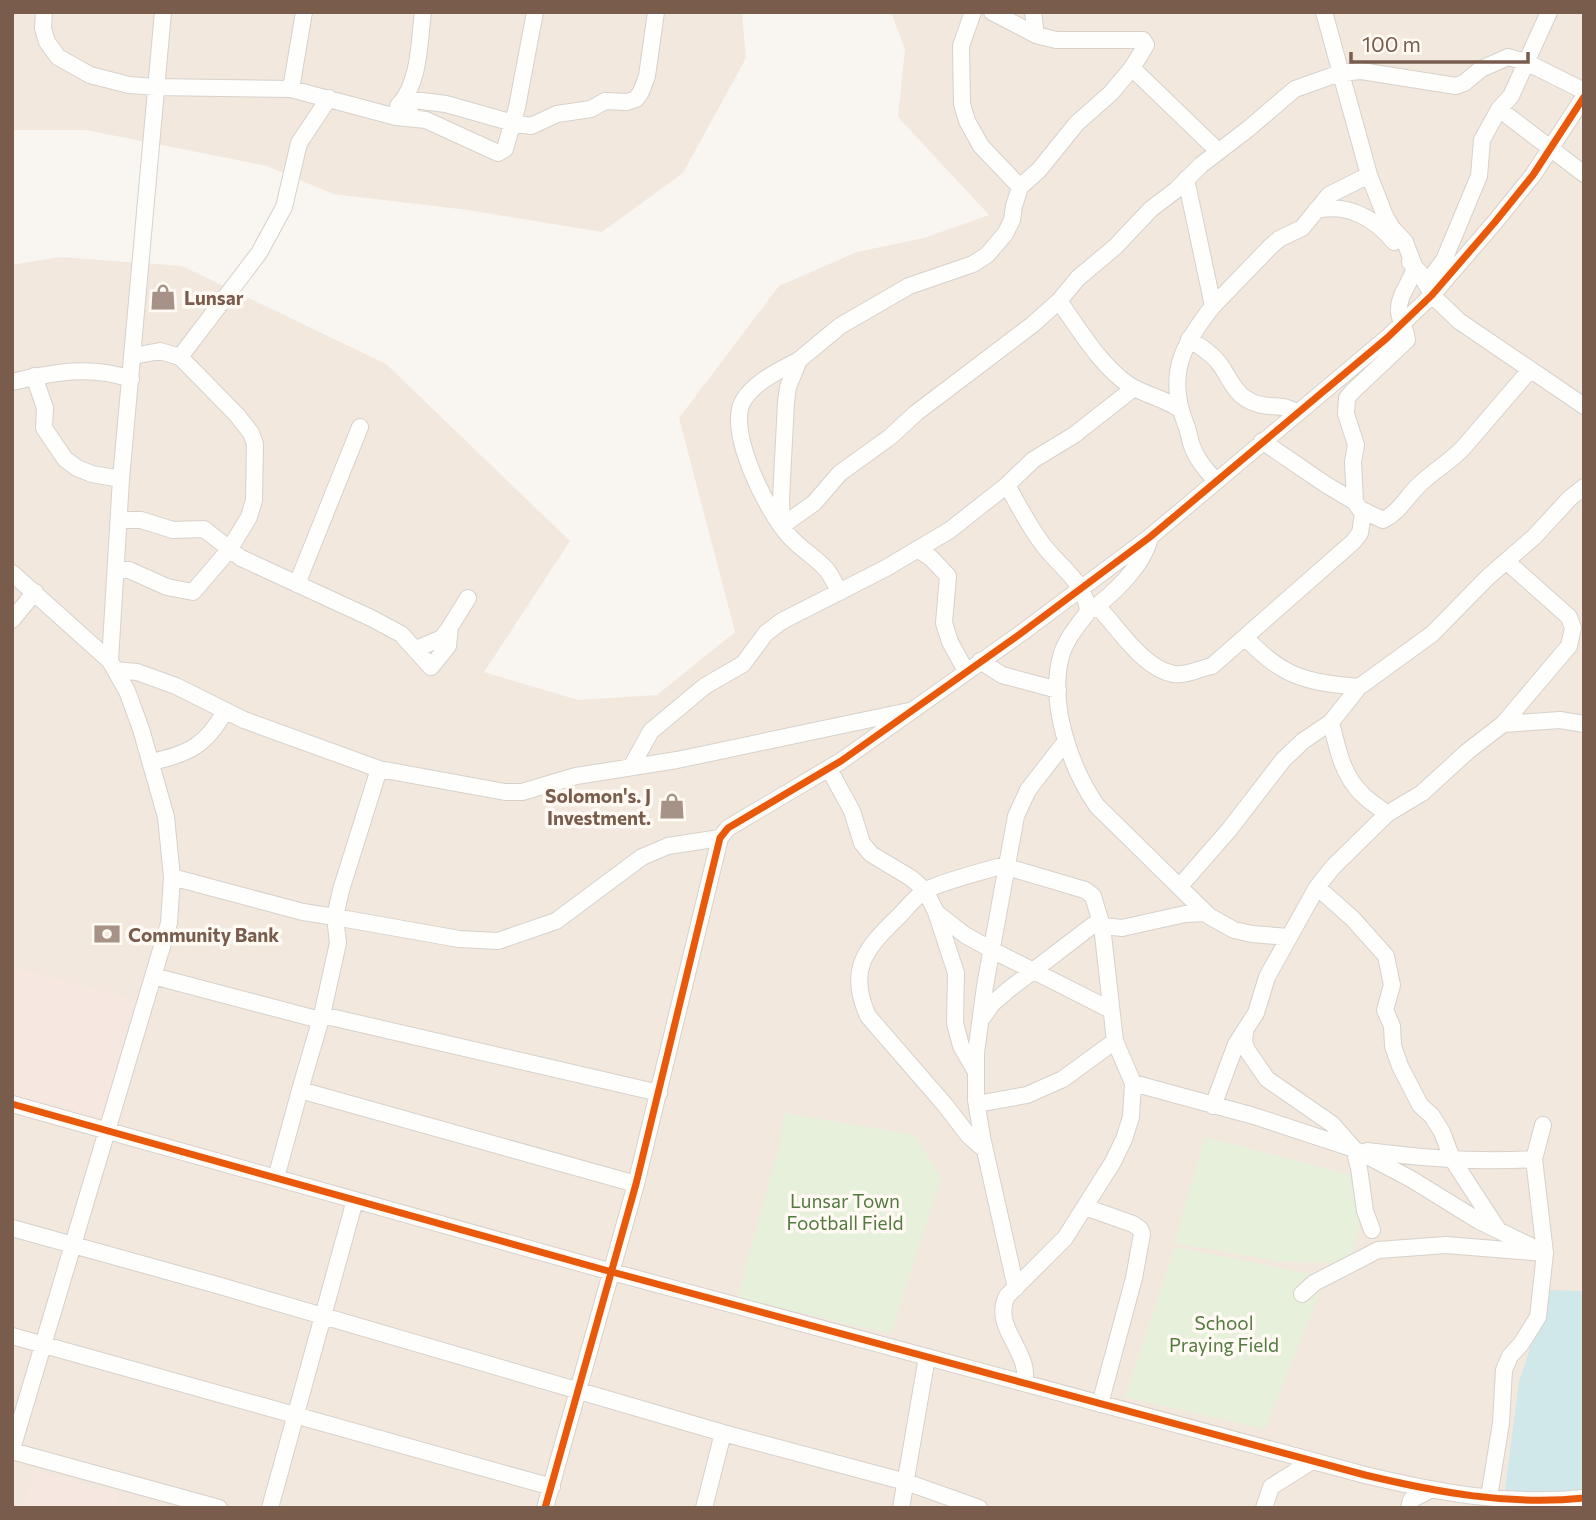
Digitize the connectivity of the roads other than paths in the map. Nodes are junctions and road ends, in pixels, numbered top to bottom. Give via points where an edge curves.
1 (44, 12) edge
2 (163, 12) edge
3 (304, 12) edge
4 (423, 12) edge
5 (535, 12) edge
6 (656, 12) edge
7 (973, 12) edge
8 (992, 12) edge
9 (1033, 12) edge
10 (1324, 12) edge
11 (1549, 12) edge
12 (1036, 35) junction
13 (1527, 62) junction
14 (1132, 68) junction
15 (1340, 74) junction
16 (156, 88) junction
17 (291, 89) junction
18 (1584, 91) edge
19 (1584, 97) edge
20 (329, 98) junction
21 (406, 99) junction
22 (1499, 109) junction
23 (385, 114) junction
24 (414, 118) junction
25 (513, 123) junction
26 (1549, 149) junction
27 (1218, 152) junction
28 (1584, 174) edge
29 (1369, 175) junction
30 (1186, 179) junction
31 (1020, 187) junction
32 (1317, 210) junction
33 (1415, 268) junction
34 (1429, 289) junction
35 (1059, 301) junction
36 (1213, 306) junction
37 (1403, 323) junction
38 (1189, 339) junction
39 (133, 356) junction
40 (180, 357) junction
41 (799, 360) junction
42 (1530, 370) junction
43 (34, 376) junction
44 (131, 379) junction
45 (12, 382) edge
46 (1134, 388) junction
47 (1584, 406) edge
48 (1178, 408) junction
49 (1296, 413) junction
50 (360, 427) dead end
51 (1262, 441) junction
52 (121, 479) junction
53 (1216, 481) junction
54 (1007, 485) junction
55 (1584, 487) edge
56 (1358, 506) junction
57 (119, 520) junction
58 (782, 526) junction
59 (1150, 537) junction
60 (917, 549) junction
61 (229, 550) junction
62 (1506, 561) junction
63 (117, 569) junction
64 (12, 573) edge
65 (297, 584) junction
66 (35, 592) junction
67 (840, 592) junction
68 (468, 598) dead end
69 (1090, 602) junction
70 (12, 620) edge
71 (1246, 638) junction
72 (980, 661) junction
73 (113, 666) junction
74 (966, 671) junction
75 (1359, 687) junction
76 (1058, 690) junction
77 (916, 710) junction
78 (225, 711) junction
79 (1331, 722) junction
80 (1503, 724) junction
81 (1584, 724) edge
82 (1066, 741) junction
83 (150, 762) junction
84 (631, 767) junction
85 (379, 769) junction
86 (829, 769) junction
87 (1387, 814) junction
88 (720, 838) junction
89 (1007, 867) junction
90 (172, 877) junction
91 (1180, 886) junction
92 (1317, 887) junction
93 (925, 890) junction
94 (936, 912) junction
95 (1206, 913) junction
96 (335, 916) junction
97 (1101, 926) junction
98 (1289, 937) junction
99 (992, 950) junction
100 (1034, 970) junction
101 (153, 976) junction
102 (1111, 1010) junction
103 (321, 1017) junction
104 (982, 1020) junction
105 (1245, 1032) junction
106 (1115, 1041) junction
107 (976, 1072) junction
108 (1133, 1083) junction
109 (300, 1090) junction
110 (659, 1093) junction
111 (12, 1104) edge
112 (977, 1104) junction
113 (1213, 1106) junction
114 (1544, 1125) dead end
115 (108, 1130) junction
116 (1354, 1149) junction
117 (985, 1150) junction
118 (1452, 1159) junction
119 (1534, 1159) junction
120 (276, 1178) junction
121 (636, 1184) junction
122 (355, 1200) junction
123 (1085, 1207) junction
124 (12, 1228) edge
125 (1372, 1230) dead end
126 (1498, 1230) junction
127 (74, 1246) junction
128 (1545, 1253) junction
129 (612, 1272) junction
130 (1016, 1288) junction
131 (1302, 1294) dead end
132 (323, 1316) junction
133 (12, 1336) edge
134 (45, 1344) junction
135 (927, 1357) junction
136 (1024, 1383) junction
137 (579, 1391) junction
138 (1100, 1404) junction
139 (296, 1414) junction
140 (723, 1433) junction
141 (12, 1450) edge
142 (1312, 1461) junction
143 (906, 1482) junction
144 (552, 1487) junction
145 (1430, 1490) junction
146 (1489, 1497) junction
147 (1584, 1498) edge
148 (219, 1508) edge
149 (270, 1508) edge
150 (545, 1508) edge
151 (704, 1508) edge
152 (901, 1508) edge
153 (979, 1508) edge
154 (1264, 1508) edge
155 (1409, 1508) edge

1 - 16 street via 47,42 58,57 90,75
2 - 16 street
3 - 17 street
4 - 21 street via 414,78
5 - 25 street
6 - 25 street via 647,76 636,99 605,101 531,126
7 - 31 street via 961,46 962,104 981,146
8 - 12 street
9 - 12 street
10 - 15 street
11 - 13 street
12 - 14 street via 1056,40 1143,40 1146,45
13 - 15 street via 1508,57 1456,86 1361,71
13 - 18 street
13 - 22 street via 1511,96
14 - 27 street
14 - 31 street
15 - 27 street via 1295,89
15 - 29 street
16 - 17 street
16 - 39 street
17 - 20 street
19 - 26 street
20 - 23 street
20 - 40 street via 299,143 284,207 258,253
21 - 23 street
21 - 24 street
21 - 25 street via 446,104
22 - 26 street
22 - 34 street via 1482,140 1479,176
23 - 24 street
24 - 25 street via 494,153 505,149
26 - 28 street
26 - 34 street via 1495,222
27 - 30 street
29 - 32 street via 1329,195
29 - 33 street via 1385,216 1405,242
30 - 35 street
30 - 36 street
31 - 41 street via 1009,227 987,255 888,297
32 - 33 street via 1339,208 1370,220
32 - 36 street via 1302,229 1270,247
33 - 34 street
33 - 37 street via 1399,302
34 - 37 street
34 - 42 street via 1460,321
35 - 46 street via 1107,364
35 - 58 street via 840,473 814,503
36 - 38 street
37 - 49 street
37 - 56 street via 1407,340 1347,398 1346,414 1356,445 1353,475
38 - 48 street via 1176,386
38 - 49 street via 1218,362 1245,398 1261,407 1285,406
39 - 40 street via 160,351
39 - 44 street
40 - 61 street via 237,415 255,444 254,499
41 - 58 street via 786,402
41 - 58 street via 750,391 738,413 754,477
42 - 47 street
42 - 56 street via 1452,460 1420,484 1395,514 1383,520
43 - 44 street via 77,369
43 - 45 street
43 - 52 street via 45,408 44,428 65,459 92,474
44 - 52 street
46 - 48 street
46 - 54 street via 1033,460
48 - 53 street via 1199,461
49 - 51 street
50 - 65 street
51 - 53 street
51 - 56 street
52 - 57 street
53 - 59 street
54 - 60 street via 950,530
54 - 69 street via 1044,547
55 - 62 street
56 - 71 street via 1360,533 1353,542
57 - 61 street via 141,520 173,530 204,528
57 - 63 street
58 - 67 street via 827,571
59 - 69 street
59 - 69 street via 1144,554 1117,590
60 - 67 street
60 - 74 street via 947,576 944,623
61 - 63 street via 193,592
61 - 65 street
62 - 75 street via 1432,634
62 - 80 street via 1569,617 1573,628 1569,646
63 - 73 street
64 - 66 street
65 - 68 street via 401,634 416,649 442,638
66 - 70 street
66 - 73 street
67 - 84 street via 766,633 743,664 705,687 652,731
69 - 71 street via 1146,659 1173,674 1212,666
69 - 72 street
69 - 76 street via 1062,653
71 - 75 street via 1265,659 1288,672 1318,683
72 - 74 street
72 - 76 street via 1002,675
73 - 78 street via 176,686
73 - 83 street via 127,691
74 - 77 street
75 - 79 street
76 - 82 street
77 - 84 street
77 - 86 street
78 - 83 street via 199,744 178,756
78 - 85 street
79 - 87 street via 1348,776
79 - 91 street via 1283,760
80 - 81 street via 1560,720
80 - 87 street via 1422,793
82 - 89 street via 1022,800
82 - 91 street via 1097,806
83 - 90 street via 166,817
84 - 85 street via 576,776 522,792
85 - 96 street
86 - 88 street via 742,818
86 - 93 street via 852,811 862,843
87 - 92 street
88 - 96 street via 668,846 642,858 556,921 498,940 459,939
88 - 110 street
89 - 93 street
89 - 97 street via 1091,894
89 - 99 street
90 - 96 street via 303,912
90 - 101 street via 169,923
91 - 95 street
92 - 98 street
92 - 118 street via 1387,956 1392,985 1385,1010 1393,1046 1410,1089 1442,1132
93 - 94 street
93 - 117 street via 865,954 860,969 862,1002 868,1016
94 - 99 street
94 - 107 street via 956,973 955,1023 961,1046
95 - 97 street via 1122,928
95 - 98 street via 1234,930
96 - 103 street via 338,943
97 - 100 street via 1093,925 1079,934
97 - 102 street
98 - 105 street
99 - 100 street
99 - 104 street
100 - 102 street
100 - 104 street via 992,1004
101 - 103 street
101 - 115 street
102 - 106 street
103 - 109 street
103 - 110 street
104 - 107 street
105 - 113 street
105 - 116 street via 1244,1043 1267,1079 1332,1124
106 - 108 street
106 - 112 street via 1063,1079 1027,1095
107 - 112 street
108 - 113 street
108 - 123 street via 1124,1139
109 - 120 street
109 - 121 street
110 - 121 street
111 - 115 street
112 - 117 street
113 - 116 street
114 - 119 street
115 - 120 street
115 - 127 street
116 - 118 street
116 - 125 street
116 - 126 street
117 - 130 street
118 - 119 street
118 - 126 street
119 - 128 street
120 - 122 street
121 - 129 street
122 - 129 street
122 - 132 street
123 - 130 street via 1065,1238
123 - 138 street via 1133,1224 1142,1234
124 - 127 street
126 - 128 street
127 - 132 street
127 - 134 street
128 - 131 street via 1446,1245 1378,1250 1314,1283
128 - 146 street via 1538,1317 1504,1370
129 - 135 street
129 - 137 street
130 - 136 street via 1007,1296 1003,1310 1005,1325 1026,1370
132 - 137 street
132 - 139 street
133 - 134 street
134 - 139 street
134 - 141 street
135 - 136 street
135 - 143 street
136 - 138 street
137 - 140 street
137 - 144 street
138 - 142 street
139 - 144 street
139 - 149 street
140 - 143 street
140 - 151 street
141 - 148 street
142 - 145 street
142 - 154 street via 1271,1487
143 - 152 street
143 - 153 street
144 - 150 street
145 - 146 street
145 - 155 street via 1411,1500
146 - 147 street

